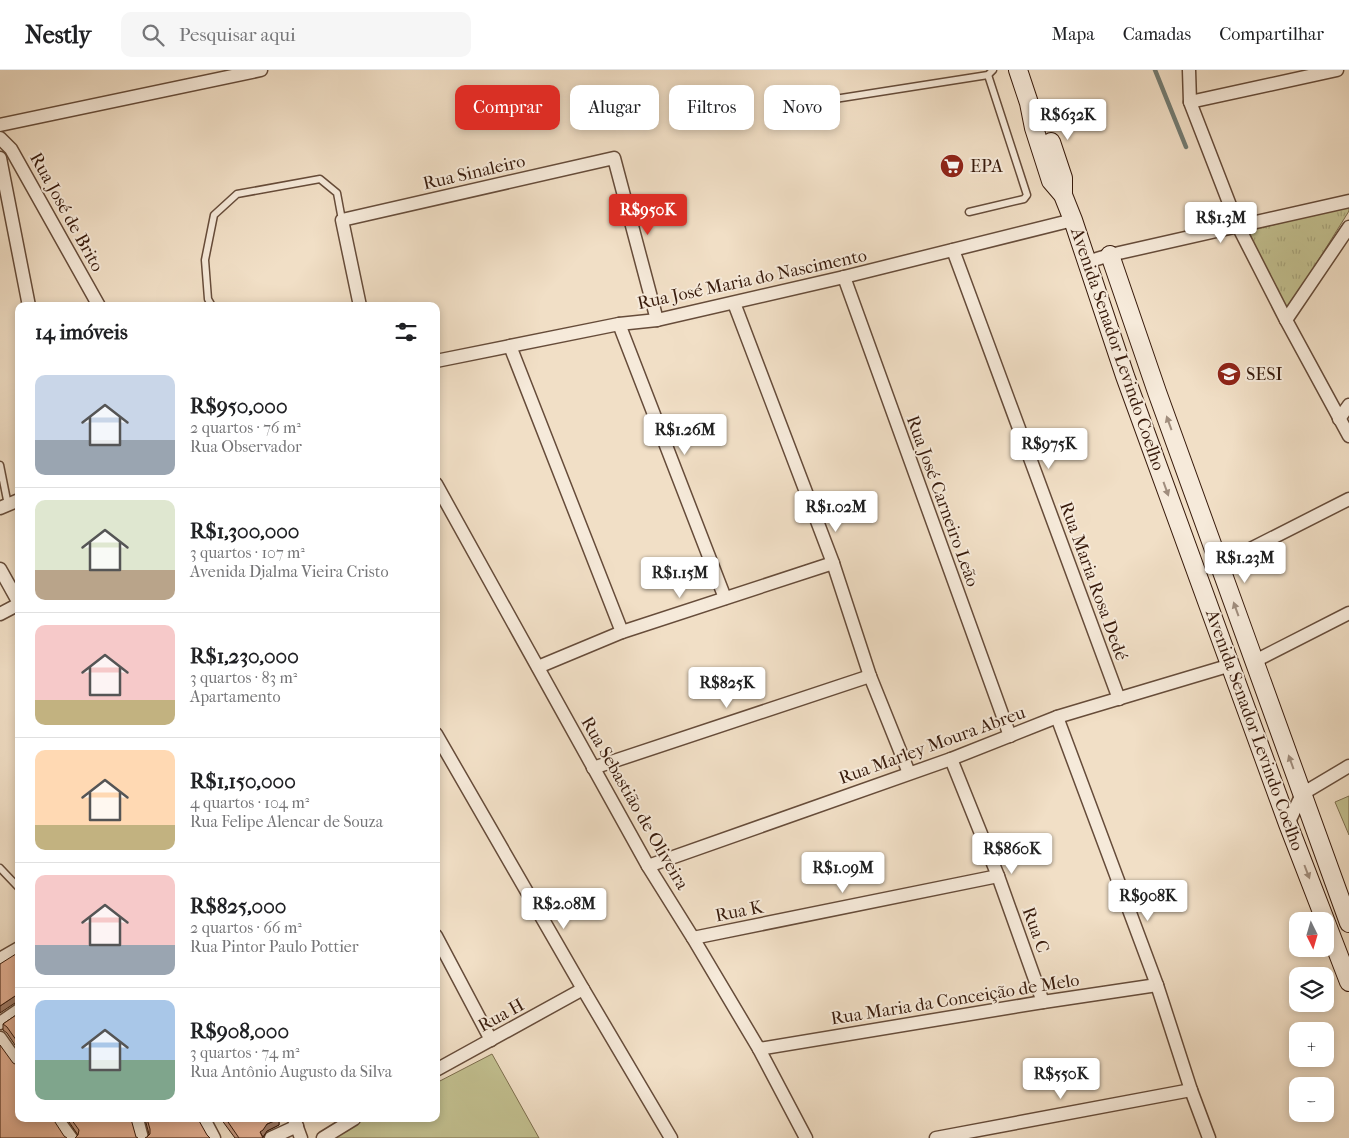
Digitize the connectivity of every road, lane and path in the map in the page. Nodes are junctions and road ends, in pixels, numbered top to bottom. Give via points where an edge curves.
1 (261, 70) edge
2 (1018, 70) edge
3 (1189, 70) edge
4 (1337, 70) edge
5 (990, 73) edge
6 (840, 98) edge
7 (1190, 102) junction
8 (0, 125) edge
9 (0, 138) edge
10 (0, 158) edge
11 (1349, 201) edge
12 (969, 212) dead end
13 (342, 220) junction
14 (1073, 220) junction
15 (1238, 226) junction
16 (1349, 227) edge
17 (953, 250) junction
18 (1110, 255) junction
19 (1086, 262) junction
20 (844, 277) junction
21 (28, 302) edge
22 (97, 302) edge
23 (210, 302) edge
24 (359, 302) edge
25 (734, 303) junction
26 (657, 320) junction
27 (1286, 320) junction
28 (619, 324) junction
29 (510, 346) junction
30 (440, 360) edge
31 (1349, 406) edge
32 (1339, 419) junction
33 (1349, 436) edge
34 (0, 465) edge
35 (440, 491) edge
36 (1349, 499) edge
37 (9, 504) edge
38 (833, 563) junction
39 (1221, 564) junction
40 (0, 569) edge
41 (15, 597) edge
42 (725, 598) junction
43 (15, 605) edge
44 (2, 609) edge
45 (1349, 613) edge
46 (622, 632) junction
47 (1255, 661) junction
48 (1231, 665) junction
49 (538, 667) junction
50 (870, 676) junction
51 (1119, 699) junction
52 (1057, 717) junction
53 (1010, 736) junction
54 (440, 741) edge
55 (951, 759) junction
56 (1349, 766) edge
57 (593, 768) junction
58 (909, 773) junction
59 (1302, 794) junction
60 (1288, 824) junction
61 (648, 866) junction
62 (0, 868) edge
63 (998, 876) junction
64 (15, 884) edge
65 (1349, 923) edge
66 (693, 938) junction
67 (440, 944) edge
68 (15, 950) edge
69 (0, 959) edge
70 (1349, 982) edge
71 (1157, 985) junction
72 (583, 989) junction
73 (1043, 1002) junction
74 (15, 1013) edge
75 (0, 1023) edge
76 (0, 1038) edge
77 (491, 1040) junction
78 (759, 1049) junction
79 (15, 1059) edge
80 (440, 1068) edge
81 (1191, 1090) junction
82 (59, 1122) edge
83 (138, 1122) edge
84 (206, 1122) edge
85 (349, 1122) edge
86 (297, 1128) edge
87 (71, 1138) edge
88 (142, 1138) edge
89 (214, 1138) edge
90 (271, 1138) edge
91 (323, 1138) edge
92 (671, 1138) edge
93 (806, 1138) edge
94 (936, 1138) edge
95 (1208, 1138) edge

1 - 8 street
2 - 14 street, Avenida Senador Levindo Coelho via 1051,181 1063,195
3 - 7 street
4 - 7 street
5 - 6 lane
5 - 12 lane via 1027,195 1024,199
7 - 15 street
9 - 22 street, Rua José de Brito via 11,149
10 - 21 street
11 - 15 street
13 - 23 lane via 337,193 320,179 237,194 214,215 204,260
13 - 24 street
13 - 26 street, Rua Sinaleiro via 614,158
14 - 17 street, Rua José Maria do Nascimento
14 - 19 street, Avenida Senador Levindo Coelho
15 - 18 street
15 - 27 street
16 - 27 street
17 - 20 street, Rua José Maria do Nascimento
17 - 51 street, Rua Maria Rosa Dedé
18 - 19 street
39 -> 18 street, Avenida Senador Levindo Coelho
19 -> 48 street, Avenida Senador Levindo Coelho
20 - 25 street, Rua José Maria do Nascimento
20 - 53 street, Rua José Carneiro Leão
25 - 26 street, Rua José Maria do Nascimento
25 - 38 street
26 - 28 street, Rua José Maria do Nascimento
27 - 32 street
28 - 29 street, Rua José Maria do Nascimento
28 - 42 street
29 - 30 street, Rua José Maria do Nascimento
29 - 46 street
31 - 32 street
32 - 33 street
34 - 37 lane
35 - 49 street, Rua Sebastião de Oliveira
36 - 39 street
38 - 42 street
38 - 50 street
47 -> 39 street, Avenida Senador Levindo Coelho
40 - 41 street
42 - 46 street
43 - 44 street
45 - 47 street
46 - 49 street
59 -> 47 street, Avenida Senador Levindo Coelho
48 - 51 street, Rua Marley Moura Abreu
48 - 60 street, Avenida Senador Levindo Coelho
49 - 57 street, Rua Sebastião de Oliveira
50 - 57 street
50 - 58 street
51 - 52 street, Rua Marley Moura Abreu
52 - 53 street, Rua Marley Moura Abreu
52 - 71 street
53 - 55 street, Rua Marley Moura Abreu
54 - 72 street
55 - 58 street, Rua Marley Moura Abreu
55 - 63 street, Rua C
56 - 59 street
57 - 61 street, Rua Sebastião de Oliveira
58 - 61 street, Rua Marley Moura Abreu
59 - 60 street
59 - 65 street, Avenida Senador Levindo Coelho
60 -> 70 street, Avenida Senador Levindo Coelho
61 - 66 street, Rua Sebastião de Oliveira
62 - 64 lane
63 - 66 street, Rua K
63 - 73 street, Rua C
66 - 78 street, Rua Sebastião de Oliveira
67 - 77 street
68 - 69 street
71 - 73 street, Rua Maria da Conceição de Melo
71 - 81 street
72 - 77 street, Rua H
72 - 92 street
73 - 78 street, Rua Maria da Conceição de Melo
74 - 75 street
76 - 79 street
77 - 80 street, Rua H
78 - 93 street, Rua Sebastião de Oliveira
81 - 94 street
81 - 95 street
82 - 87 street
83 - 88 street
84 - 89 street
85 - 91 street
86 - 90 street

